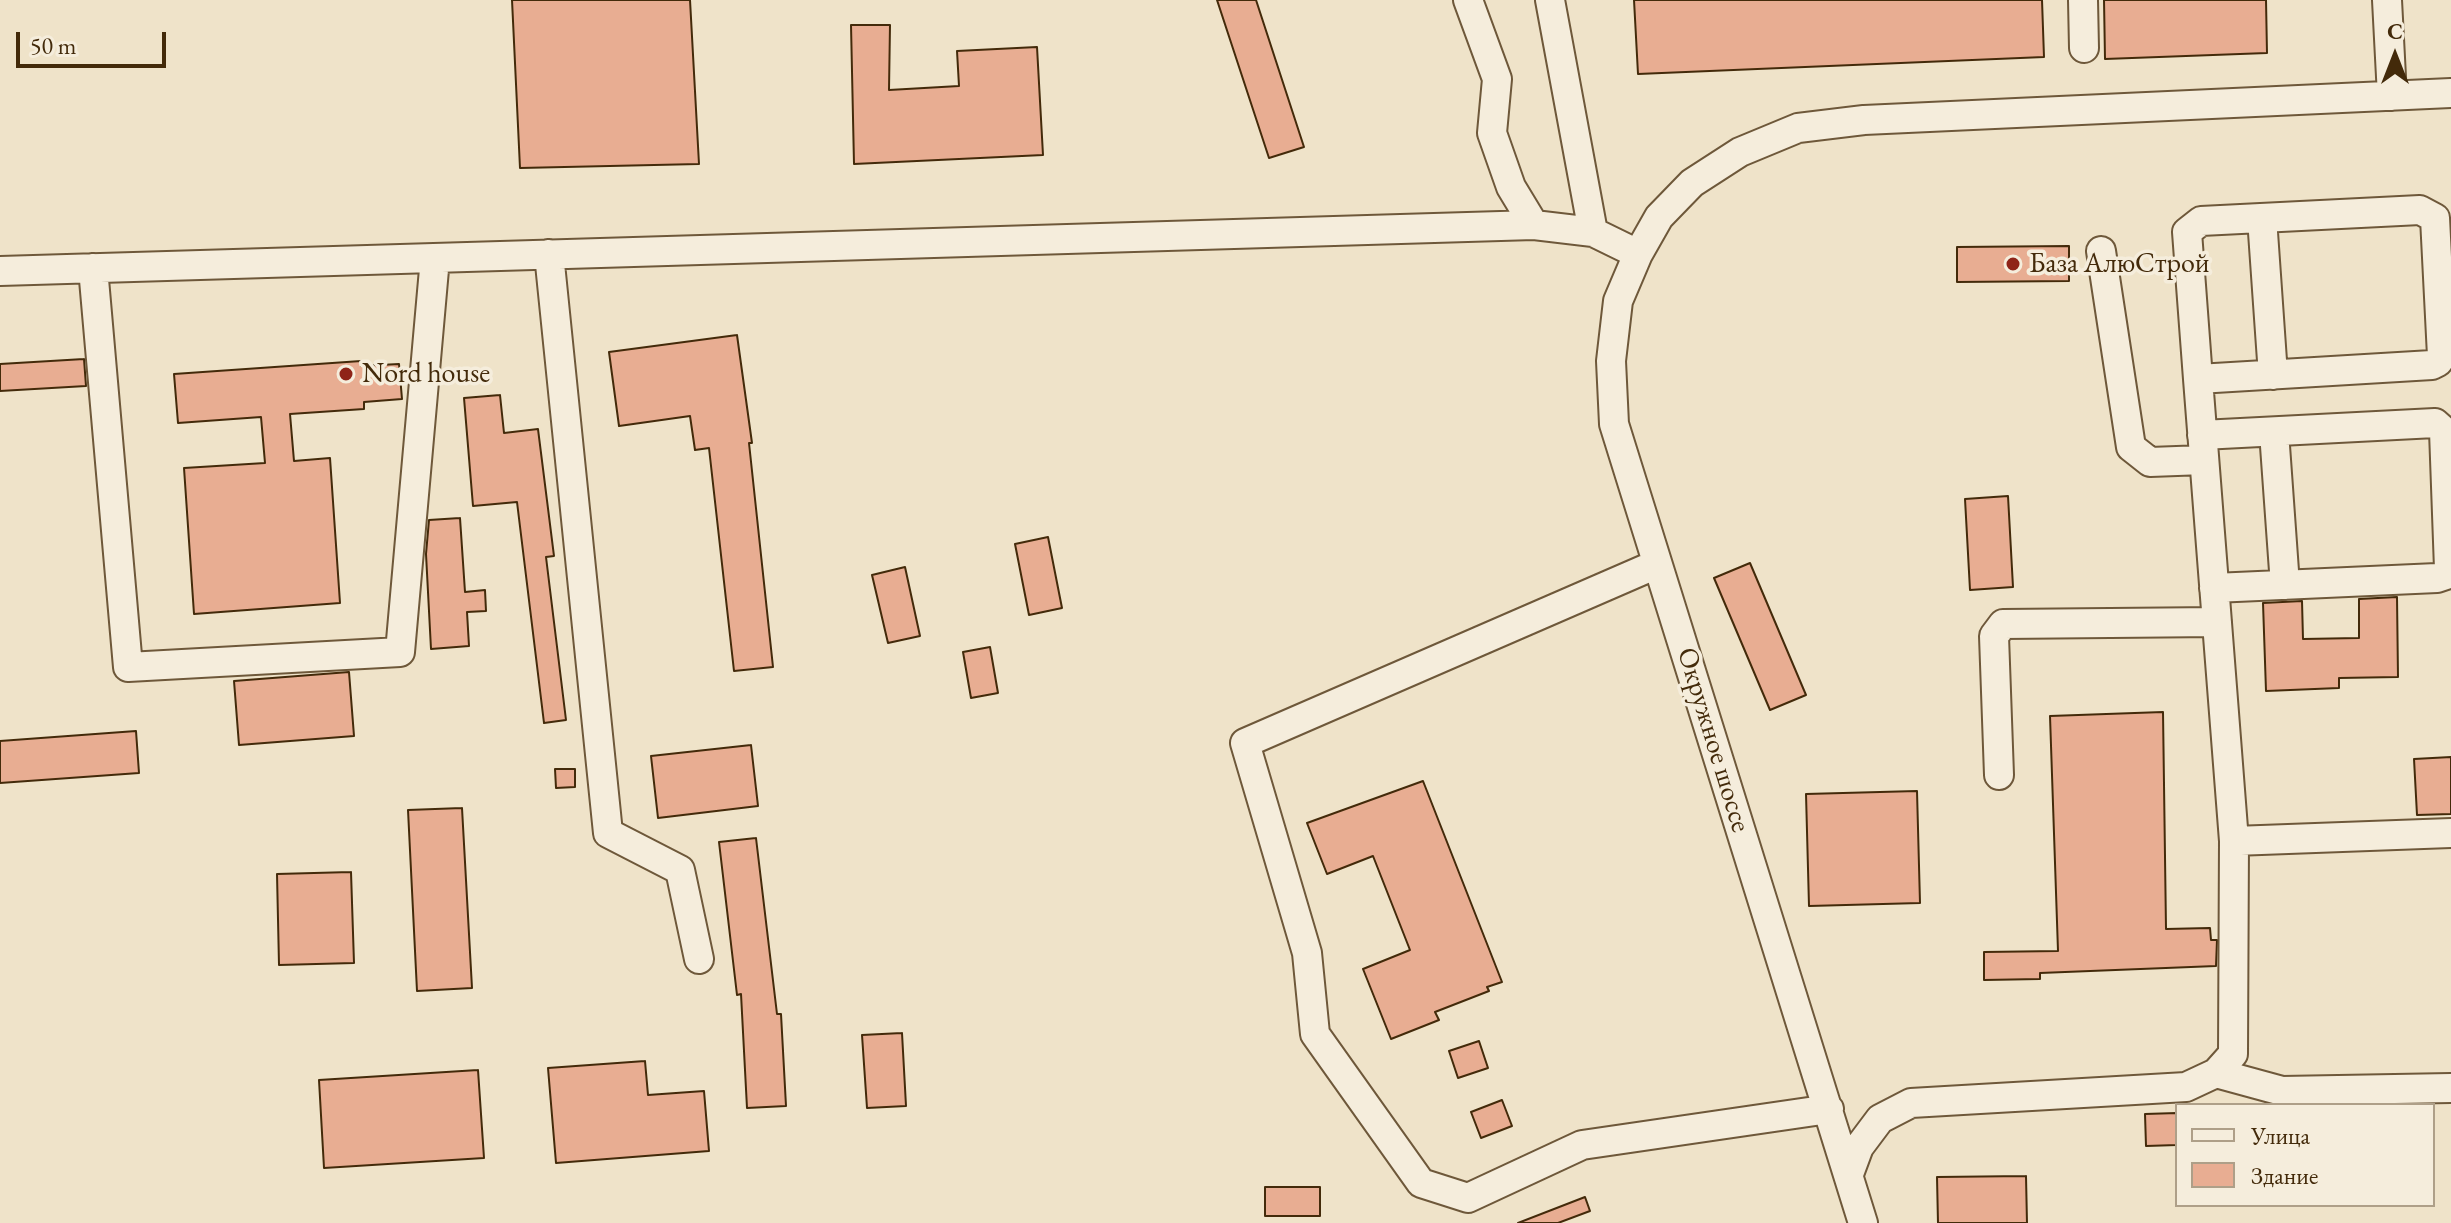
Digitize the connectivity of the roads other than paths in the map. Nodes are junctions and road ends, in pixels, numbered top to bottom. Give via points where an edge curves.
1 (1468, 0) edge
2 (1550, 0) edge
3 (2083, 0) edge
4 (2387, 0) edge
5 (2084, 48) dead end
6 (2451, 93) edge
7 (2392, 96) junction
8 (2262, 218) junction
9 (1534, 225) junction
10 (1593, 232) junction
11 (2101, 251) dead end
12 (549, 254) junction
13 (1638, 254) junction
14 (435, 258) junction
15 (93, 268) junction
16 (0, 271) edge
17 (2273, 375) junction
18 (2198, 379) junction
19 (2274, 432) junction
20 (2203, 448) junction
21 (1657, 564) junction
22 (2285, 585) junction
23 (2214, 588) junction
24 (2217, 622) junction
25 (1999, 775) dead end
26 (2451, 833) edge
27 (2234, 841) junction
28 (699, 959) dead end
29 (2216, 1073) junction
30 (2451, 1088) edge
31 (1829, 1109) junction
32 (1849, 1174) junction
33 (1863, 1223) edge

1 - 9 street via 1497,79 1492,133 1511,187
2 - 10 street
3 - 5 street
4 - 7 street
6 - 7 street, Окружное шоссе
7 - 13 street, Окружное шоссе via 1864,120 1798,128 1740,152 1692,183 1659,217
8 - 17 street
8 - 17 street via 2420,210 2435,218 2442,356 2438,362
8 - 18 street via 2201,221 2187,232
9 - 10 street
9 - 12 street
10 - 13 street
11 - 20 street via 2131,447 2150,462
12 - 14 street
12 - 28 street via 608,833 680,870
13 - 21 street, Окружное шоссе via 1618,301 1611,361 1613,409
14 - 15 street
14 - 15 street via 400,652 128,667
15 - 16 street
17 - 18 street
18 - 20 street
19 - 20 street
19 - 22 street
19 - 22 street via 2435,423 2444,431 2446,575
20 - 23 street
21 - 31 street, Окружное шоссе
21 - 31 street via 1245,743 1307,953 1315,1034 1421,1183 1468,1198 1582,1145
22 - 23 street
23 - 24 street
24 - 25 street via 2003,624 1994,636
24 - 27 street
26 - 27 street
27 - 29 street via 2233,1054
29 - 30 street via 2282,1091
29 - 32 street via 2186,1087 1911,1103 1880,1119 1859,1147
31 - 32 street, Окружное шоссе
32 - 33 street, Окружное шоссе

